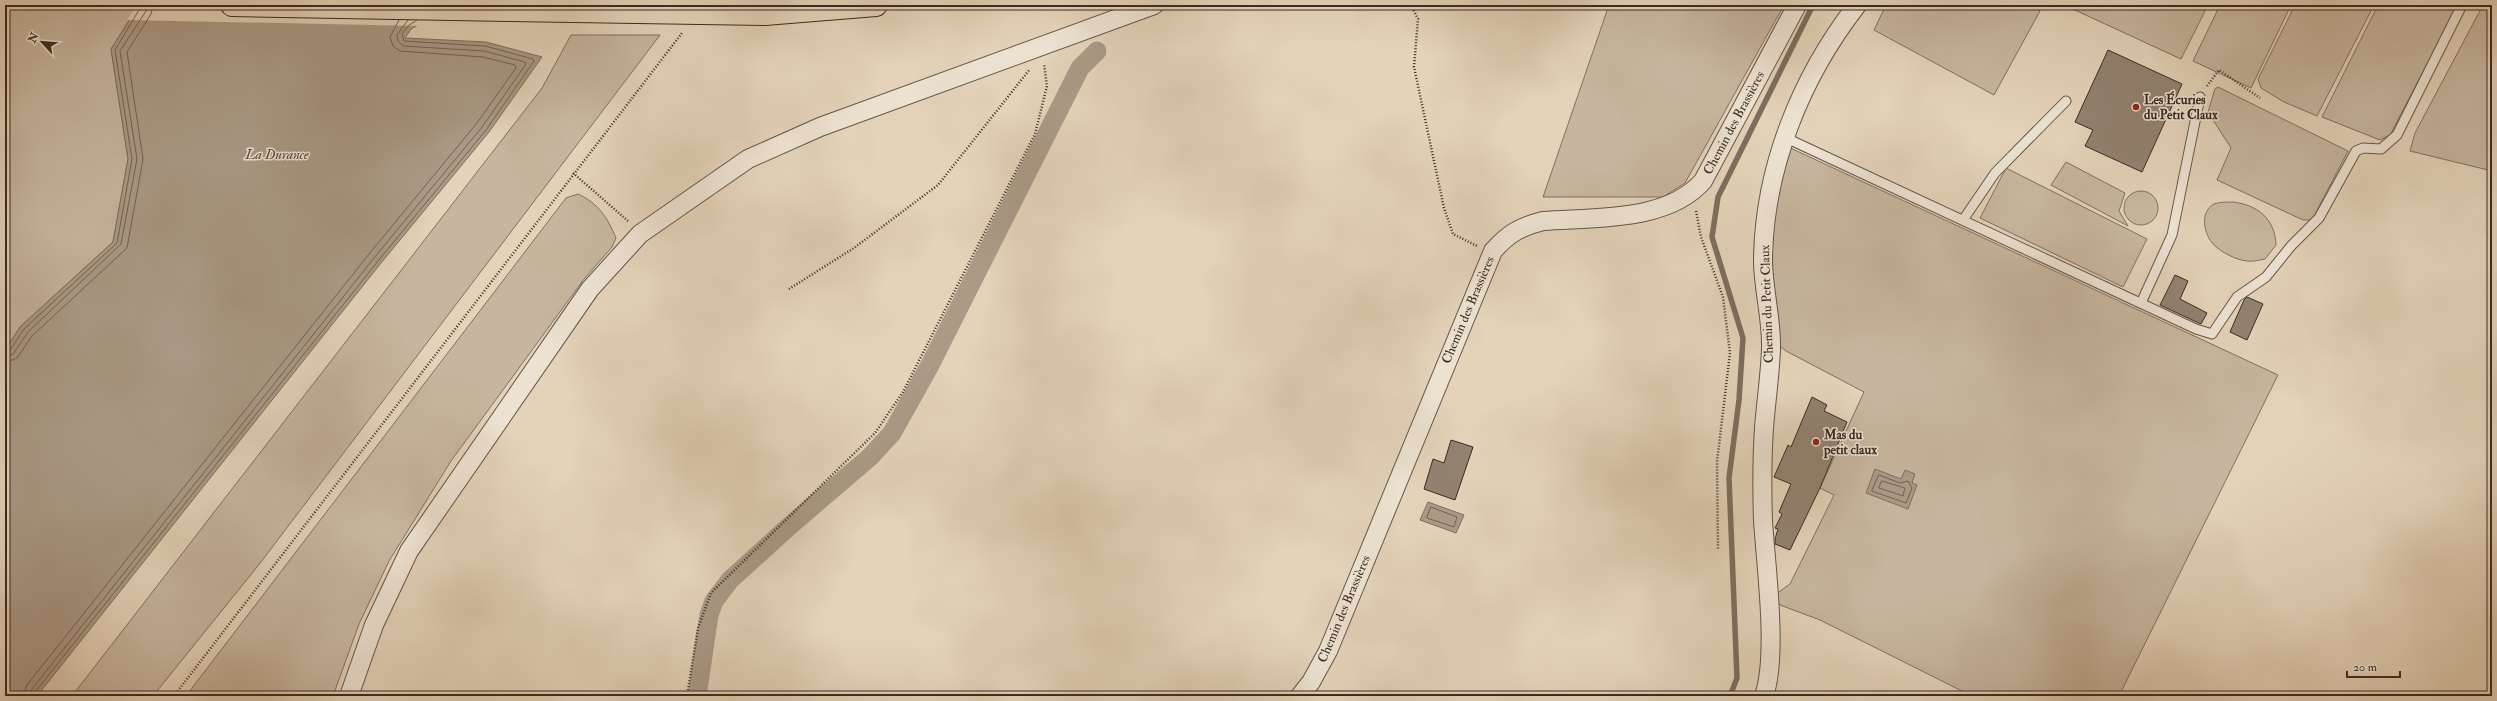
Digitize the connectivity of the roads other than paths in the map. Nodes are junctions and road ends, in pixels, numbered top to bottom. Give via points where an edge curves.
1 (232, 5) edge
2 (876, 5) edge
3 (1154, 5) edge
4 (1797, 5) edge
5 (1857, 5) edge
6 (2462, 5) edge
7 (2200, 97) road end
8 (2066, 101) dead end
9 (1784, 137) junction
10 (1963, 220) junction
11 (2140, 303) junction
12 (349, 696) edge
13 (1300, 696) edge
14 (1764, 696) edge

1 - 2 highway, bridge via 765,14
3 - 12 street via 820,127 748,159 640,234 590,289 409,551 374,625
4 - 13 street, Chemin des Brassières via 1703,181 1695,190 1681,201 1656,210 1543,221 1527,225 1508,234 1493,251 1328,651
5 - 9 street, Chemin du Petit Claux via 1834,34
6 - 11 lane via 2397,135 2381,149 2363,148 2356,151 2319,218 2290,246 2266,277 2237,297 2212,334
7 - 11 lane via 2172,235
8 - 10 lane via 1995,173
9 - 10 lane
9 - 14 street, Chemin du Petit Claux via 1780,144 1768,204 1763,260 1771,348 1764,429 1762,503 1770,645
10 - 11 lane

